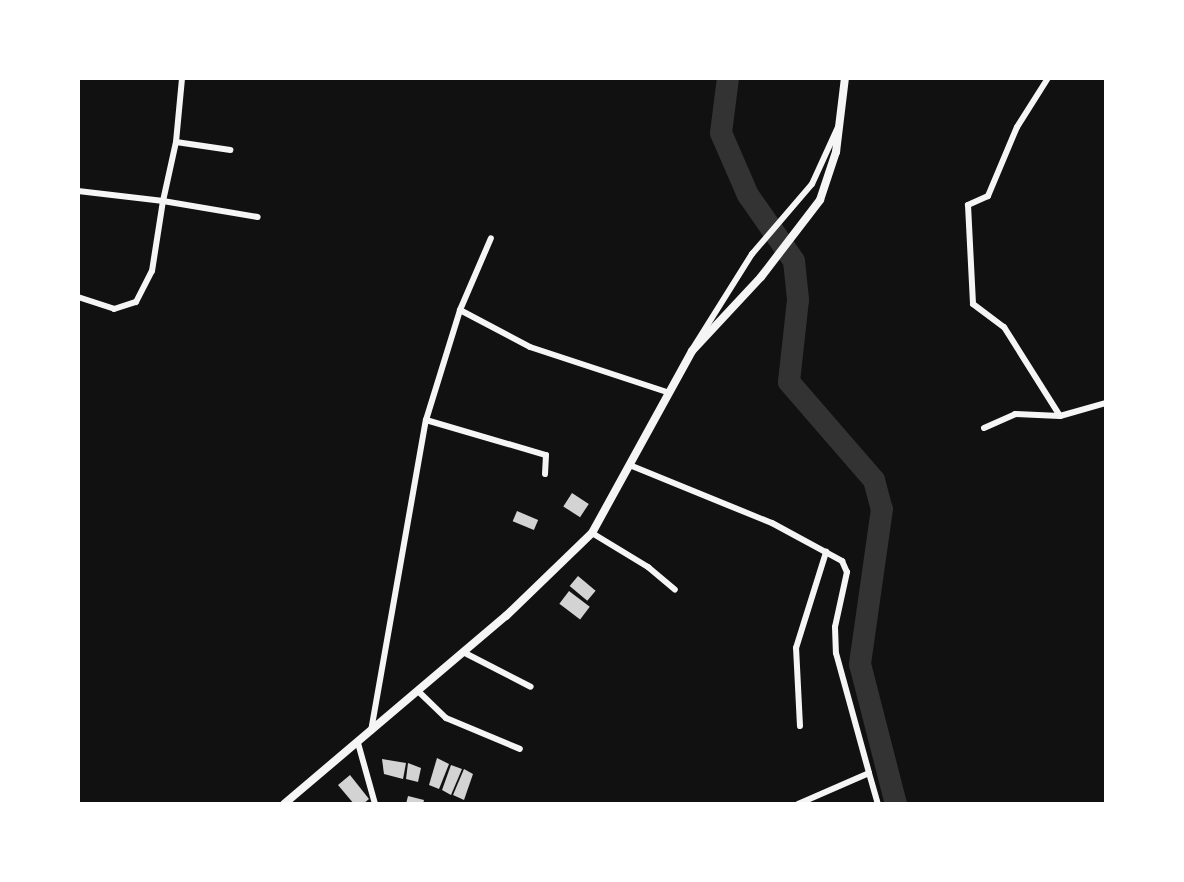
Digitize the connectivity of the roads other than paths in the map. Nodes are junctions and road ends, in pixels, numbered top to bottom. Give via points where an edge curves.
1 (182, 78) edge
2 (845, 78) edge
3 (1048, 78) edge
4 (840, 122) junction
5 (176, 142) junction
6 (230, 150) dead end
7 (78, 191) edge
8 (163, 201) junction
9 (258, 217) dead end
10 (491, 238) dead end
11 (78, 297) edge
12 (460, 310) junction
13 (692, 351) junction
14 (667, 392) junction
15 (1106, 403) edge
16 (1060, 416) junction
17 (426, 420) junction
18 (984, 428) dead end
19 (632, 466) junction
20 (545, 474) dead end
21 (592, 533) junction
22 (826, 552) junction
23 (675, 590) dead end
24 (463, 652) junction
25 (531, 687) dead end
26 (418, 691) junction
27 (800, 726) dead end
28 (371, 732) junction
29 (358, 743) junction
30 (520, 749) dead end
31 (869, 773) junction
32 (284, 804) edge
33 (375, 804) edge
34 (798, 804) edge
35 (878, 804) edge

1 - 5 street
2 - 4 street
3 - 16 street via 1017,127 988,196 968,205 973,304 1004,327
4 - 13 street via 812,184 752,254 717,303
4 - 13 street via 830,177 807,216 761,277
5 - 6 street
5 - 8 street
7 - 8 street
8 - 9 street
8 - 11 street via 152,271 136,302 114,309
10 - 12 street
12 - 14 street via 531,347
12 - 17 street
13 - 14 street
14 - 19 street
15 - 16 street
16 - 18 street via 1015,414
17 - 20 street via 546,455
17 - 28 street
19 - 21 street
19 - 22 street via 772,523
21 - 23 street via 648,567
21 - 24 street
22 - 27 street via 796,648
22 - 31 street via 847,572 835,627 836,653
24 - 25 street
24 - 26 street
26 - 28 street
26 - 30 street via 446,718
28 - 29 street
29 - 32 street
29 - 33 street
31 - 34 street
31 - 35 street

